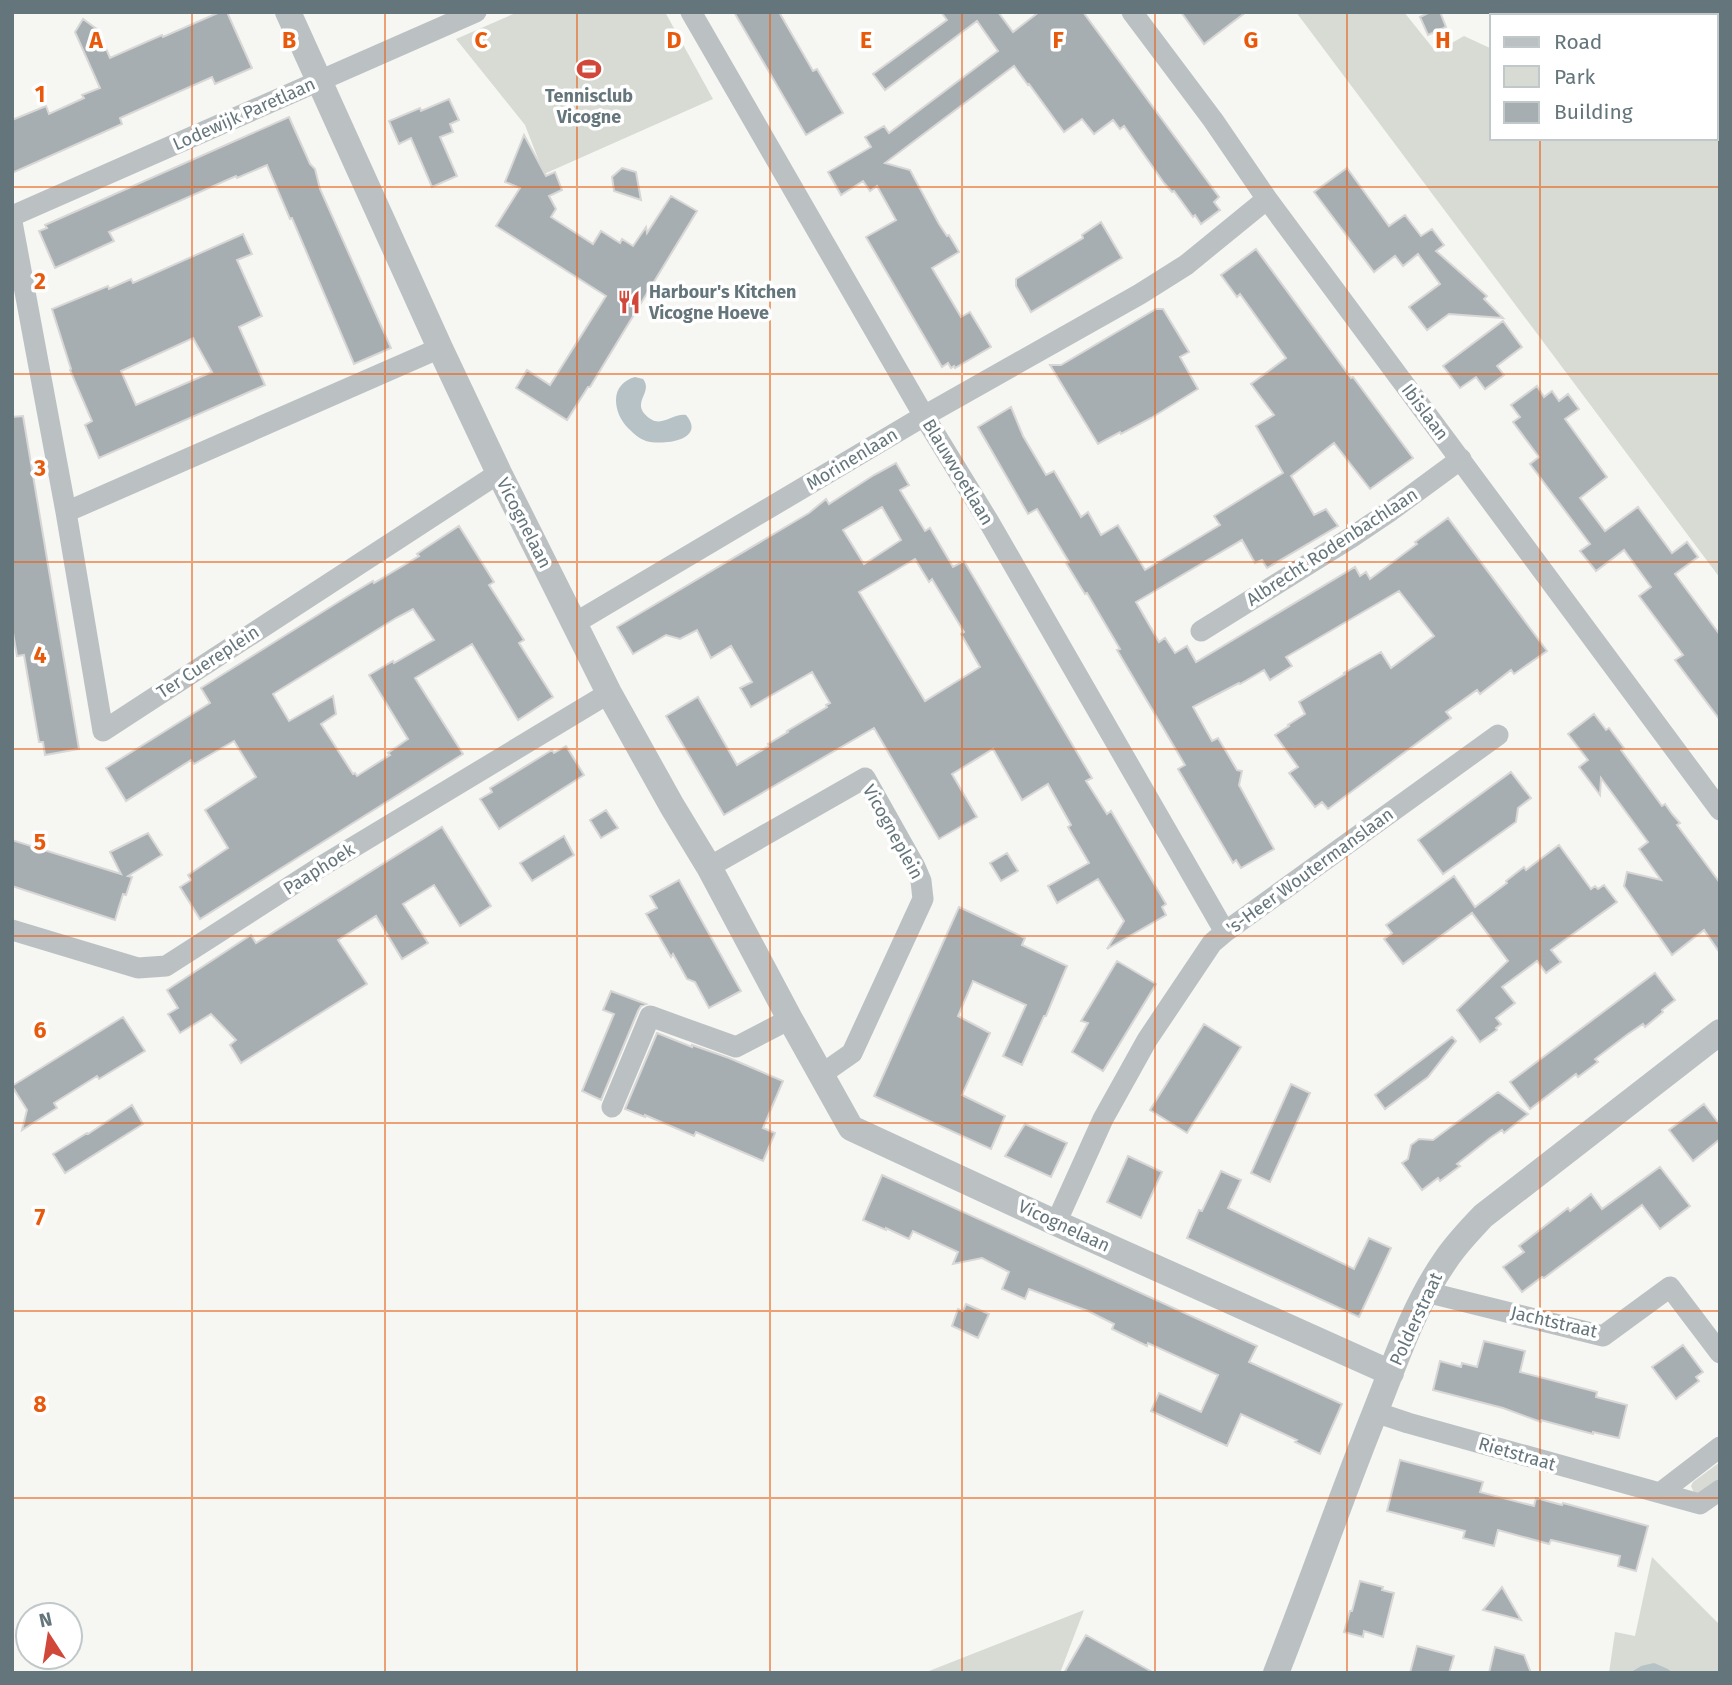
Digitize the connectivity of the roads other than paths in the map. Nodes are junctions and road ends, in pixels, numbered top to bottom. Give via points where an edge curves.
1 (288, 12) edge
2 (476, 12) edge
3 (691, 12) edge
4 (1132, 12) edge
5 (319, 82) junction
6 (1267, 199) junction
7 (12, 216) edge
8 (12, 222) edge
9 (440, 348) junction
10 (924, 416) junction
11 (1461, 459) junction
12 (499, 473) junction
13 (66, 512) junction
14 (575, 624) junction
15 (1201, 631) dead end
16 (610, 693) junction
17 (1498, 735) dead end
18 (1720, 810) edge
19 (709, 867) junction
20 (12, 930) edge
21 (1225, 932) junction
22 (790, 1020) junction
23 (1720, 1032) edge
24 (822, 1074) junction
25 (612, 1107) dead end
26 (1056, 1223) junction
27 (1426, 1292) junction
28 (1720, 1353) edge
29 (1391, 1373) junction
30 (1375, 1412) junction
31 (1720, 1447) edge
32 (1720, 1489) edge
33 (1660, 1493) junction
34 (1276, 1673) edge

1 - 5 street, Vicognelaan
2 - 5 street, Lodewijk Paretlaan
3 - 10 street, Blauwvoetlaan
4 - 6 street, Ibislaan
5 - 7 street, Lodewijk Paretlaan
5 - 9 street, Vicognelaan
6 - 10 street, Morinenlaan via 1186,265
6 - 11 street, Ibislaan
8 - 13 street, Ter Cuereplein
9 - 12 street, Vicognelaan
9 - 13 street
10 - 14 street, Morinenlaan
10 - 21 street, Blauwvoetlaan
11 - 15 street, Albrecht Rodenbachlaan via 1389,513
11 - 18 street, Ibislaan
12 - 13 street, Ter Cuereplein via 103,731
12 - 14 street, Vicognelaan
14 - 16 street, Vicognelaan
16 - 19 street, Vicognelaan
16 - 20 street, Paaphoek via 317,869 166,966 138,968
17 - 21 street, 's-Heer Woutermanslaan
19 - 22 street, Vicognelaan
19 - 24 street, Vicogneplein via 865,778 915,867 923,899 852,1053
21 - 26 street, 's-Heer Woutermanslaan via 1212,943 1147,1040 1102,1119
22 - 24 street, Vicognelaan
22 - 25 street via 736,1047 650,1016
23 - 27 street, Polderstraat via 1483,1216 1455,1247
24 - 26 street, Vicognelaan via 851,1128
26 - 29 street, Vicognelaan
27 - 28 street, Jachtstraat via 1603,1336 1670,1287
27 - 29 street, Polderstraat
29 - 30 street, Polderstraat
30 - 33 street, Rietstraat
30 - 34 street, Polderstraat
31 - 33 street
32 - 33 street, Rietstraat via 1700,1504

